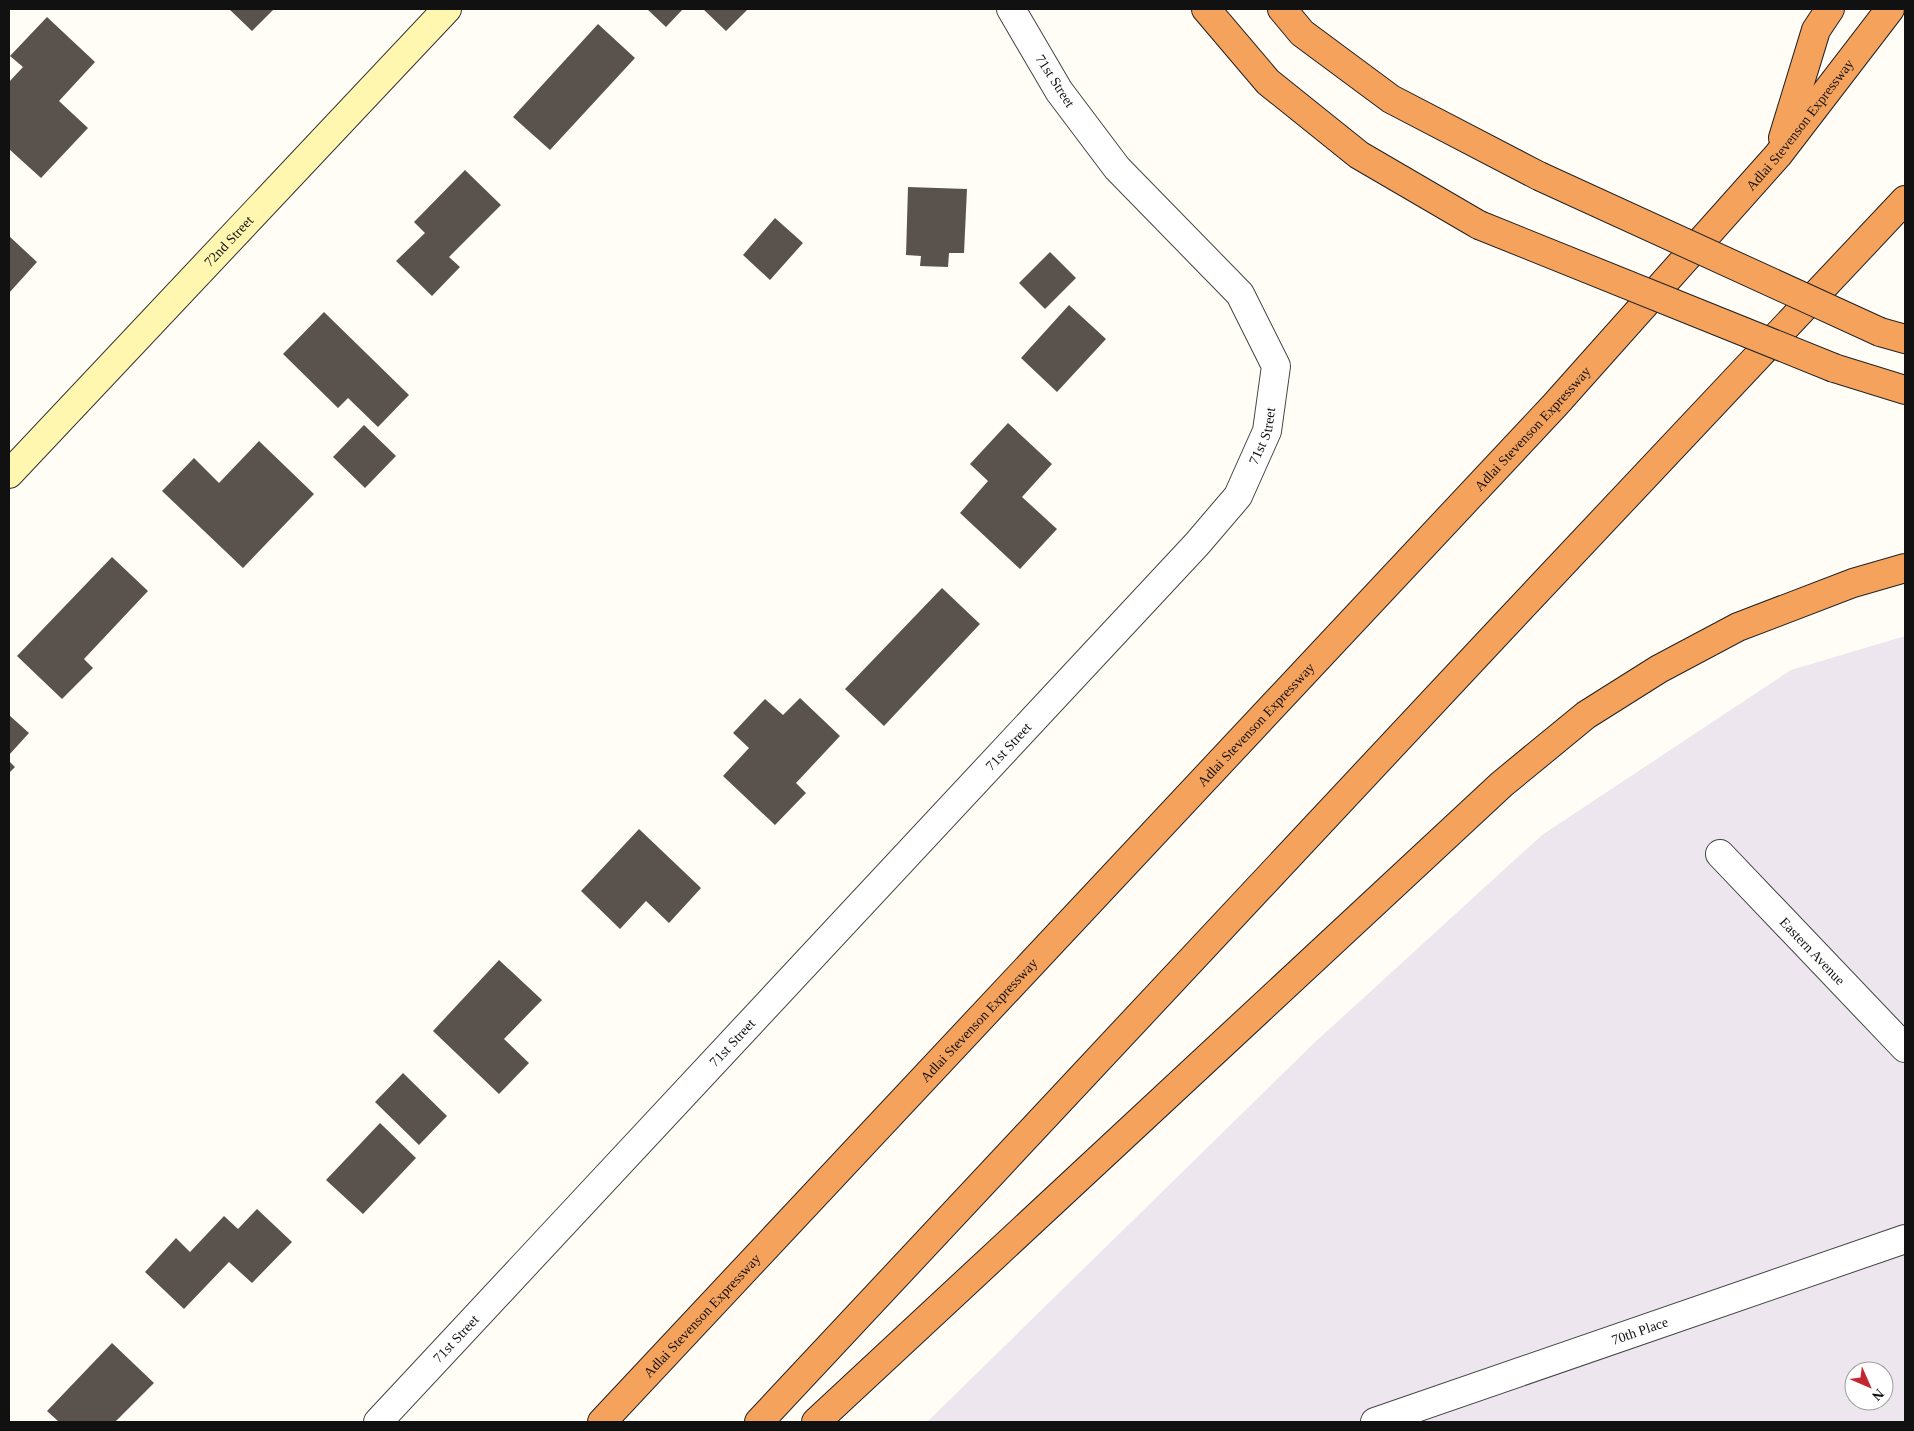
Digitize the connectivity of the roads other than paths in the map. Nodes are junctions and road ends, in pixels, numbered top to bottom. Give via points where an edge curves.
1 (447, 9) edge
2 (1011, 9) edge
3 (1206, 9) edge
4 (1282, 9) edge
5 (1830, 9) edge
6 (1890, 9) edge
7 (1778, 155) junction
8 (1905, 200) edge
9 (1892, 336) edge
10 (1905, 390) edge
11 (9, 474) edge
12 (1905, 568) edge
13 (1720, 854) dead end
14 (1905, 1048) edge
15 (1905, 1239) edge
16 (378, 1422) edge
17 (602, 1422) edge
18 (759, 1422) edge
19 (816, 1422) edge
20 (1375, 1422) edge

1 - 11 street, 72nd Street
2 - 16 street, 71st Street via 1059,91 1117,168 1240,294 1276,366 1267,431 1238,496 1197,544
3 - 10 highway, bridge via 1268,82 1358,155 1479,224 1834,368
4 - 9 highway, bridge via 1302,33 1391,99 1539,176
5 - 7 highway via 1816,30
6 - 7 highway, Adlai Stevenson Expressway
7 - 17 highway, Adlai Stevenson Expressway via 1555,405
8 - 18 highway
12 - 19 highway via 1853,583 1738,627 1659,669 1586,715 1502,784
13 - 14 street, Eastern Avenue
15 - 20 street, 70th Place

